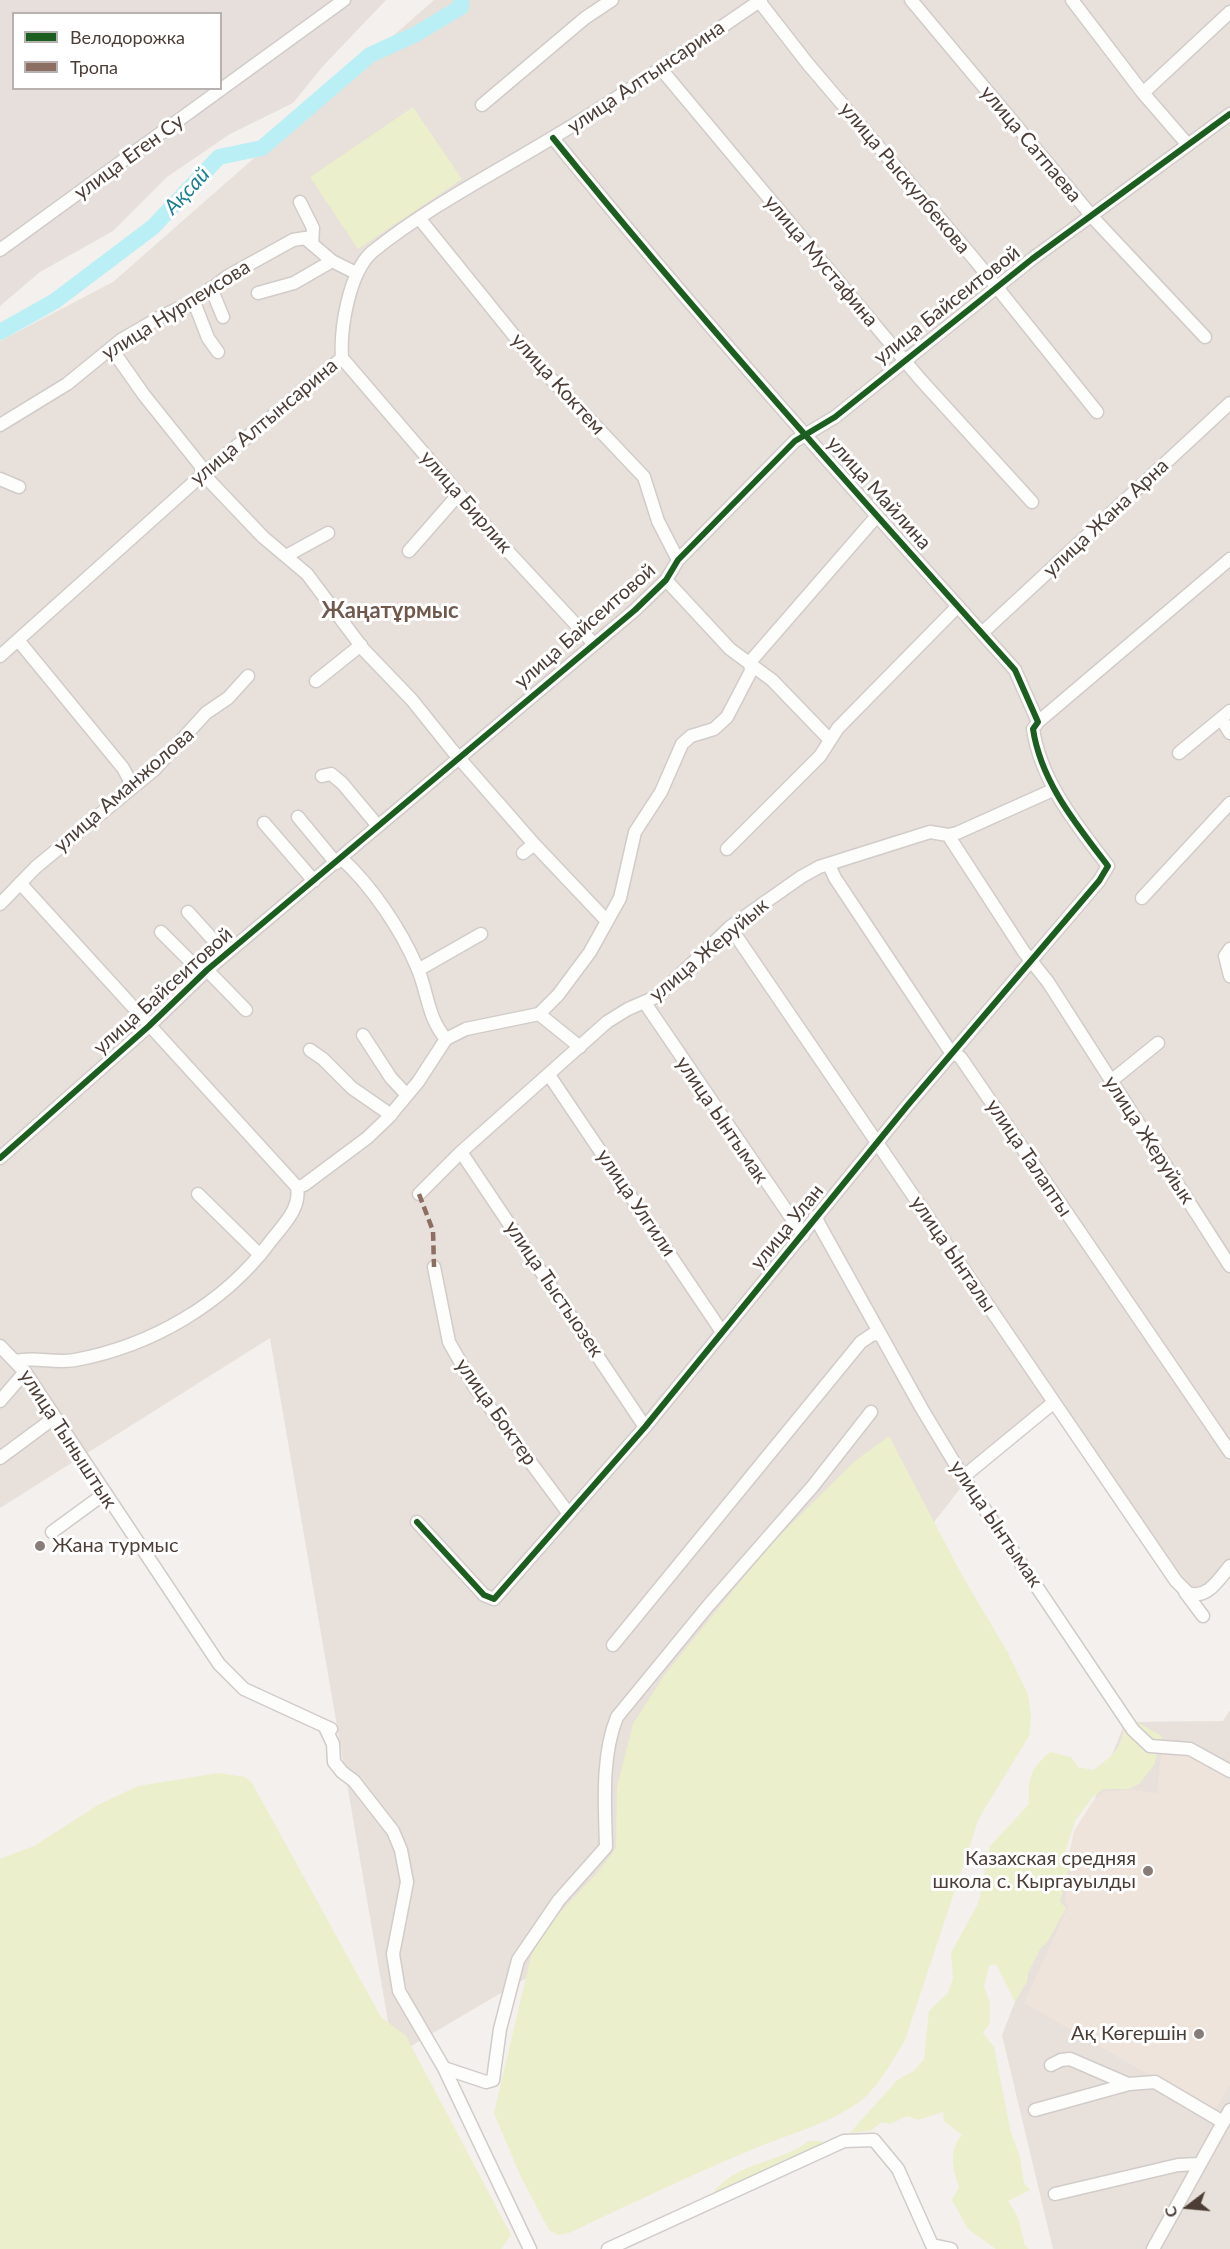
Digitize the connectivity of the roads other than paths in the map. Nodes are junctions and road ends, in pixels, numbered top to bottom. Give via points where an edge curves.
1 (344, 0) edge
2 (612, 0) edge
3 (760, 0) edge
4 (911, 0) edge
5 (1072, 0) edge
6 (1230, 12) edge
7 (661, 69) junction
8 (222, 89) edge
9 (220, 90) edge
10 (1143, 93) junction
11 (482, 105) dead end
12 (1230, 114) edge
13 (553, 138) junction
14 (1188, 145) junction
15 (300, 202) dead end
16 (1091, 215) junction
17 (419, 218) junction
18 (312, 244) junction
19 (0, 250) edge
20 (332, 261) junction
21 (356, 273) junction
22 (997, 287) junction
23 (211, 288) junction
24 (258, 292) dead end
25 (194, 302) junction
26 (223, 317) dead end
27 (1204, 337) dead end
28 (111, 348) junction
29 (218, 352) dead end
30 (342, 358) junction
31 (904, 359) junction
32 (1230, 404) edge
33 (1097, 412) dead end
34 (0, 425) edge
35 (805, 435) junction
36 (203, 474) junction
37 (0, 479) edge
38 (19, 487) dead end
39 (458, 495) junction
40 (1032, 502) dead end
41 (876, 517) junction
42 (328, 533) dead end
43 (409, 551) dead end
44 (286, 556) junction
45 (1230, 559) edge
46 (678, 560) junction
47 (666, 580) junction
48 (958, 606) junction
49 (982, 633) junction
50 (18, 640) junction
51 (594, 644) junction
52 (361, 645) junction
53 (0, 656) edge
54 (750, 662) junction
55 (248, 676) dead end
56 (316, 681) dead end
57 (1226, 716) edge
58 (1038, 722) junction
59 (1230, 733) edge
60 (831, 740) junction
61 (1179, 753) dead end
62 (461, 758) junction
63 (322, 776) dead end
64 (129, 789) junction
65 (1053, 790) junction
66 (1230, 803) edge
67 (298, 817) dead end
68 (264, 822) dead end
69 (378, 826) junction
70 (948, 835) junction
71 (534, 844) junction
72 (727, 849) dead end
73 (524, 853) dead end
74 (338, 861) junction
75 (829, 865) junction
76 (1108, 866) joint
77 (314, 881) junction
78 (20, 883) junction
79 (1142, 898) dead end
80 (0, 904) edge
81 (188, 912) dead end
82 (606, 920) junction
83 (730, 927) junction
84 (161, 932) dead end
85 (481, 934) dead end
86 (1230, 949) edge
87 (226, 954) junction
88 (1031, 959) junction
89 (418, 970) junction
90 (205, 972) junction
91 (1230, 976) edge
92 (645, 1003) junction
93 (246, 1010) dead end
94 (539, 1014) junction
95 (149, 1026) junction
96 (363, 1035) dead end
97 (446, 1039) junction
98 (1158, 1043) dead end
99 (580, 1047) junction
100 (310, 1050) dead end
101 (955, 1051) junction
102 (549, 1075) junction
103 (1111, 1081) junction
104 (407, 1095) junction
105 (391, 1115) junction
106 (878, 1143) junction
107 (460, 1152) junction
108 (0, 1158) edge
109 (297, 1187) junction
110 (198, 1194) dead end
111 (419, 1194) dead end
112 (815, 1218) junction
113 (803, 1236) junction
114 (260, 1255) junction
115 (1230, 1266) edge
116 (434, 1267) dead end
117 (722, 1332) junction
118 (881, 1335) junction
119 (0, 1346) edge
120 (16, 1361) junction
121 (25, 1372) junction
122 (0, 1401) edge
123 (1053, 1403) junction
124 (870, 1412) dead end
125 (54, 1418) junction
126 (645, 1426) junction
127 (1230, 1452) edge
128 (0, 1458) edge
129 (963, 1476) junction
130 (104, 1494) junction
131 (569, 1514) junction
132 (417, 1522) dead end
133 (52, 1532) dead end
134 (1230, 1566) edge
135 (1179, 1585) junction
136 (1203, 1616) dead end
137 (613, 1645) dead end
138 (1230, 1771) edge
139 (1052, 2065) dead end
140 (444, 2068) junction
141 (1130, 2084) junction
142 (1035, 2110) dead end
143 (1230, 2110) edge
144 (1223, 2122) junction
145 (1200, 2164) junction
146 (1054, 2194) dead end
147 (530, 2249) edge
148 (608, 2249) edge
149 (951, 2249) edge
150 (1153, 2249) edge

1 - 8 street, улица Еген Су
2 - 11 street
3 - 7 street, улица Алтынсарина
3 - 22 street, улица Рыскулбекова via 808,64
4 - 16 street, улица Сатпаева
5 - 10 street
6 - 10 street
7 - 13 street, улица Алтынсарина
7 - 31 street, улица Мустафина
9 - 19 street, улица Еген Су
10 - 14 street
12 - 14 street, улица Байсеитовой
13 - 17 street, улица Алтынсарина
13 - 35 street, улица Майлина
14 - 16 street, улица Байсеитовой
15 - 18 street via 313,228
16 - 22 street, улица Байсеитовой
16 - 27 street, улица Сатпаева
17 - 21 street, улица Алтынсарина via 372,252
17 - 46 street, улица Коктем via 537,364 644,477 658,521
18 - 20 street
18 - 23 street, улица Нурпеисова via 305,238 293,240
20 - 21 street
20 - 24 street via 294,283
21 - 30 street, улица Алтынсарина via 345,318
22 - 31 street, улица Байсеитовой
22 - 33 street, улица Рыскулбекова
23 - 25 street, улица Нурпеисова
23 - 26 street
25 - 28 street, улица Нурпеисова via 164,315
25 - 29 street via 208,339
28 - 34 street, улица Нурпеисова via 72,381
28 - 36 street
30 - 36 street, улица Алтынсарина
30 - 39 street, улица Бирлик
31 - 35 street, улица Байсеитовой via 835,417
31 - 40 street, улица Мустафина
32 - 49 street, улица Жана Арна
35 - 41 street, улица Майлина
35 - 46 street, улица Байсеитовой via 756,478
36 - 44 street via 275,540
36 - 50 street, улица Алтынсарина
37 - 38 street
39 - 43 street
39 - 51 street, улица Бирлик
41 - 48 street, улица Майлина
41 - 54 street, улица Майлина
42 - 44 street
44 - 52 street via 307,574
45 - 58 street
46 - 47 street, улица Байсеитовой
47 - 51 street, улица Байсеитовой
47 - 54 street via 740,659
48 - 49 street, улица Майлина
48 - 60 street via 838,728
49 - 58 street, улица Майлина via 1015,670
50 - 53 street, улица Алтынсарина
50 - 64 street via 123,768
51 - 62 street, улица Байсеитовой
52 - 56 street
52 - 62 street
54 - 60 street
54 - 82 street, улица Майлина via 751,671 727,717 714,729 682,744 661,792 635,832 620,898
55 - 64 street, улица Аманжолова via 228,698 206,713 155,769
57 - 59 street
57 - 61 street
58 - 65 street, улица Майлина via 1033,729 1035,741
60 - 72 street via 820,756
62 - 69 street, улица Байсеитовой
62 - 71 street
63 - 69 street via 331,774 342,783
64 - 78 street, улица Аманжолова
65 - 70 street, улица Жеруйык
65 - 76 street, улица Майлина
66 - 79 street
67 - 74 street
68 - 77 street
69 - 74 street, улица Байсеитовой
70 - 75 street, улица Жеруйык via 930,832
70 - 88 street, улица Жеруйык
71 - 73 street
71 - 82 street
74 - 77 street, улица Байсеитовой
74 - 89 street via 386,910
75 - 83 street, улица Жеруйык via 792,882
75 - 101 street, улица Талапты via 948,1048
76 - 88 street, улица Улан
77 - 87 street, улица Байсеитовой
78 - 80 street, улица Аманжолова
78 - 95 street
81 - 87 street
82 - 94 street, улица Майлина via 579,968
83 - 92 street, улица Жеруйык via 658,996
83 - 106 street, улица Ынталы
84 - 90 street
85 - 89 street
86 - 91 street via 1225,956
87 - 90 street, улица Байсеитовой
88 - 101 street, улица Улан
88 - 103 street, улица Жеруйык
89 - 97 street via 433,1019
90 - 93 street
90 - 95 street, улица Байсеитовой
92 - 99 street, улица Жеруйык via 607,1022
92 - 113 street, улица Ынтымак
94 - 97 street via 466,1029
94 - 99 street
95 - 108 street, улица Байсеитовой
95 - 109 street
96 - 104 street
97 - 104 street
98 - 103 street
99 - 102 street, улица Жеруйык
100 - 105 street via 352,1088
101 - 106 street, улица Улан
101 - 127 street, улица Талапты
102 - 107 street, улица Жеруйык
102 - 117 street, улица Улгили
103 - 115 street, улица Жеруйык
104 - 105 street
105 - 109 street via 367,1138
106 - 112 street, улица Улан
106 - 123 street, улица Ынталы
107 - 111 street, улица Жеруйык
107 - 126 street, улица Тыстыозек
109 - 114 street via 296,1207
110 - 114 street
112 - 113 street, улица Улан
112 - 118 street, улица Ынтымак
113 - 117 street, улица Улан
114 - 120 street via 222,1295 152,1335 71,1361 32,1357
116 - 131 street, улица Боктер via 449,1342 474,1386
117 - 126 street, улица Улан
118 - 129 street, улица Ынтымак
118 - 137 street via 873,1334 861,1342
119 - 120 street, улица Тыныштык
120 - 121 street, улица Тыныштык
121 - 122 street
121 - 125 street, улица Тыныштык
123 - 129 street
123 - 135 street, улица Ынталы
124 - 140 street via 813,1486 617,1717 606,1773 606,1848 559,1900 518,1960 500,2029 493,2080 478,2080
125 - 128 street
125 - 130 street, улица Тыныштык
126 - 131 street, улица Улан
129 - 138 street, улица Ынтымак via 1133,1730 1150,1746 1190,1749
130 - 133 street
130 - 140 street, улица Тыныштык via 219,1664 244,1689 329,1728 334,1762 393,1831 402,1850 406,1882 393,1954 394,1974 399,1991
131 - 132 street, улица Улан via 494,1599 484,1595
134 - 135 street via 1209,1590 1193,1595
135 - 136 street, улица Ынталы
139 - 141 street via 1070,2059
140 - 147 street
141 - 142 street
141 - 144 street via 1155,2082
143 - 144 street
144 - 145 street
145 - 146 street via 1178,2165
145 - 150 street
148 - 149 street via 844,2142 874,2140 898,2169 932,2245

